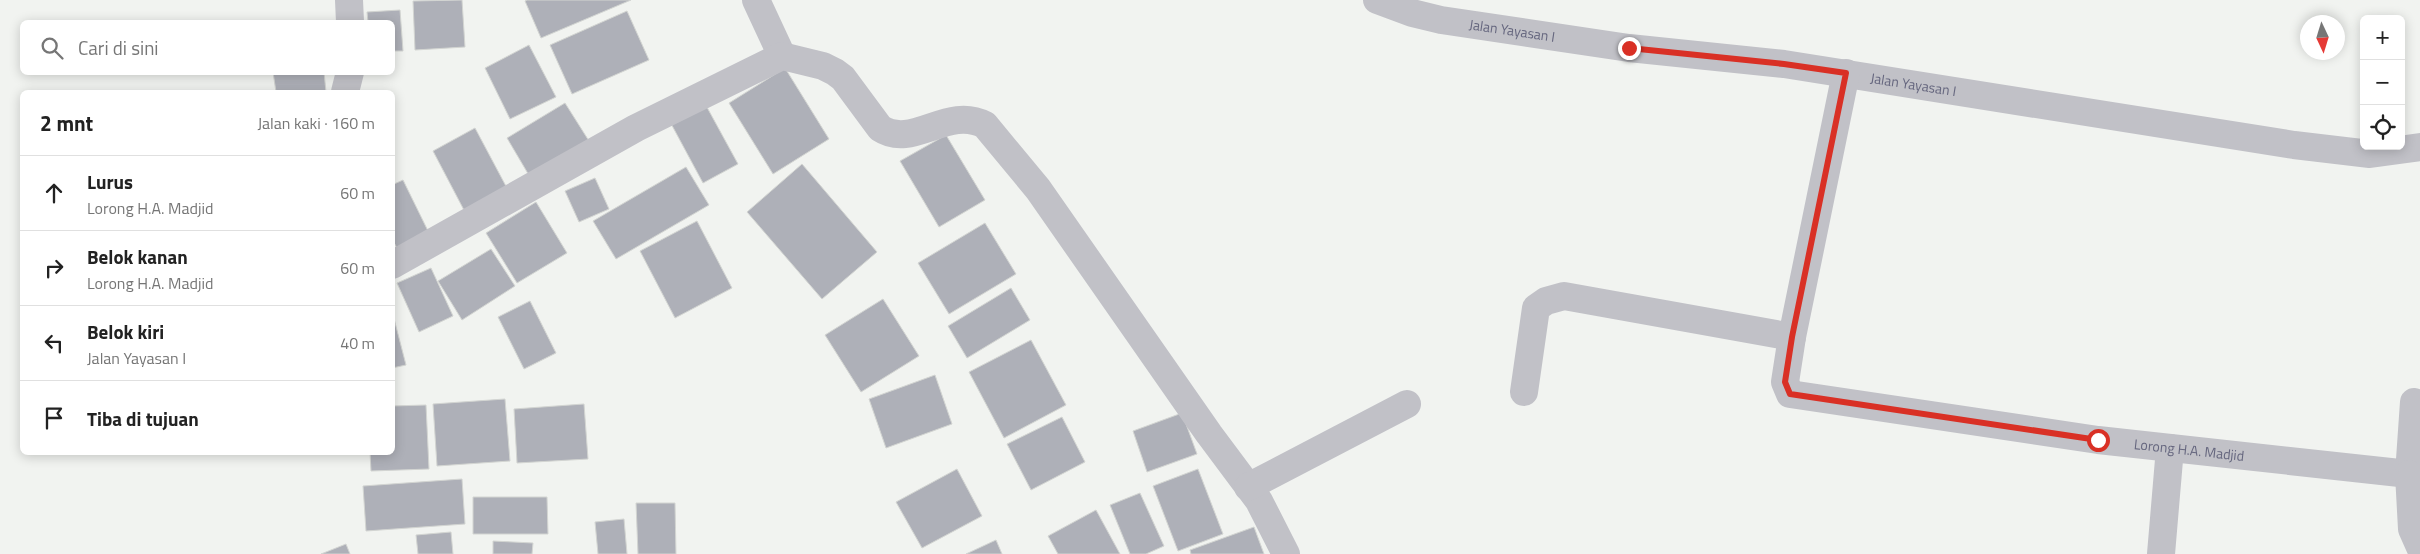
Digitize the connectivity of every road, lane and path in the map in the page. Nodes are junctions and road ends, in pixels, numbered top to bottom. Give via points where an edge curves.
1 (349, 0) edge
2 (756, 0) edge
3 (1377, 0) edge
4 (350, 20) edge
5 (782, 56) junction
6 (1846, 73) junction
7 (349, 75) edge
8 (346, 90) edge
9 (2420, 147) edge
10 (395, 263) edge
11 (1792, 337) junction
12 (1524, 392) dead end
13 (2414, 402) dead end
14 (1407, 404) dead end
15 (2170, 448) junction
16 (2409, 474) junction
17 (1248, 487) junction
18 (2420, 547) edge
19 (1286, 554) edge
20 (2162, 554) edge

1 - 4 street
2 - 5 street
3 - 6 street, Jalan Yayasan I via 1441,20 1629,48
5 - 10 street via 636,128
5 - 17 street via 823,66 839,75 887,133 906,134 956,119 976,121 985,126 1038,189
6 - 9 street, Jalan Yayasan I via 2294,145 2370,154
6 - 11 street, Lorong H.A. Madjid
7 - 8 street
11 - 12 street via 1564,296 1554,298 1536,308
11 - 15 street, Lorong H.A. Madjid via 1785,382 1793,396
13 - 16 street
14 - 17 street
15 - 16 street, Lorong H.A. Madjid
15 - 20 street
16 - 18 street via 2412,529
17 - 19 street via 1259,501

